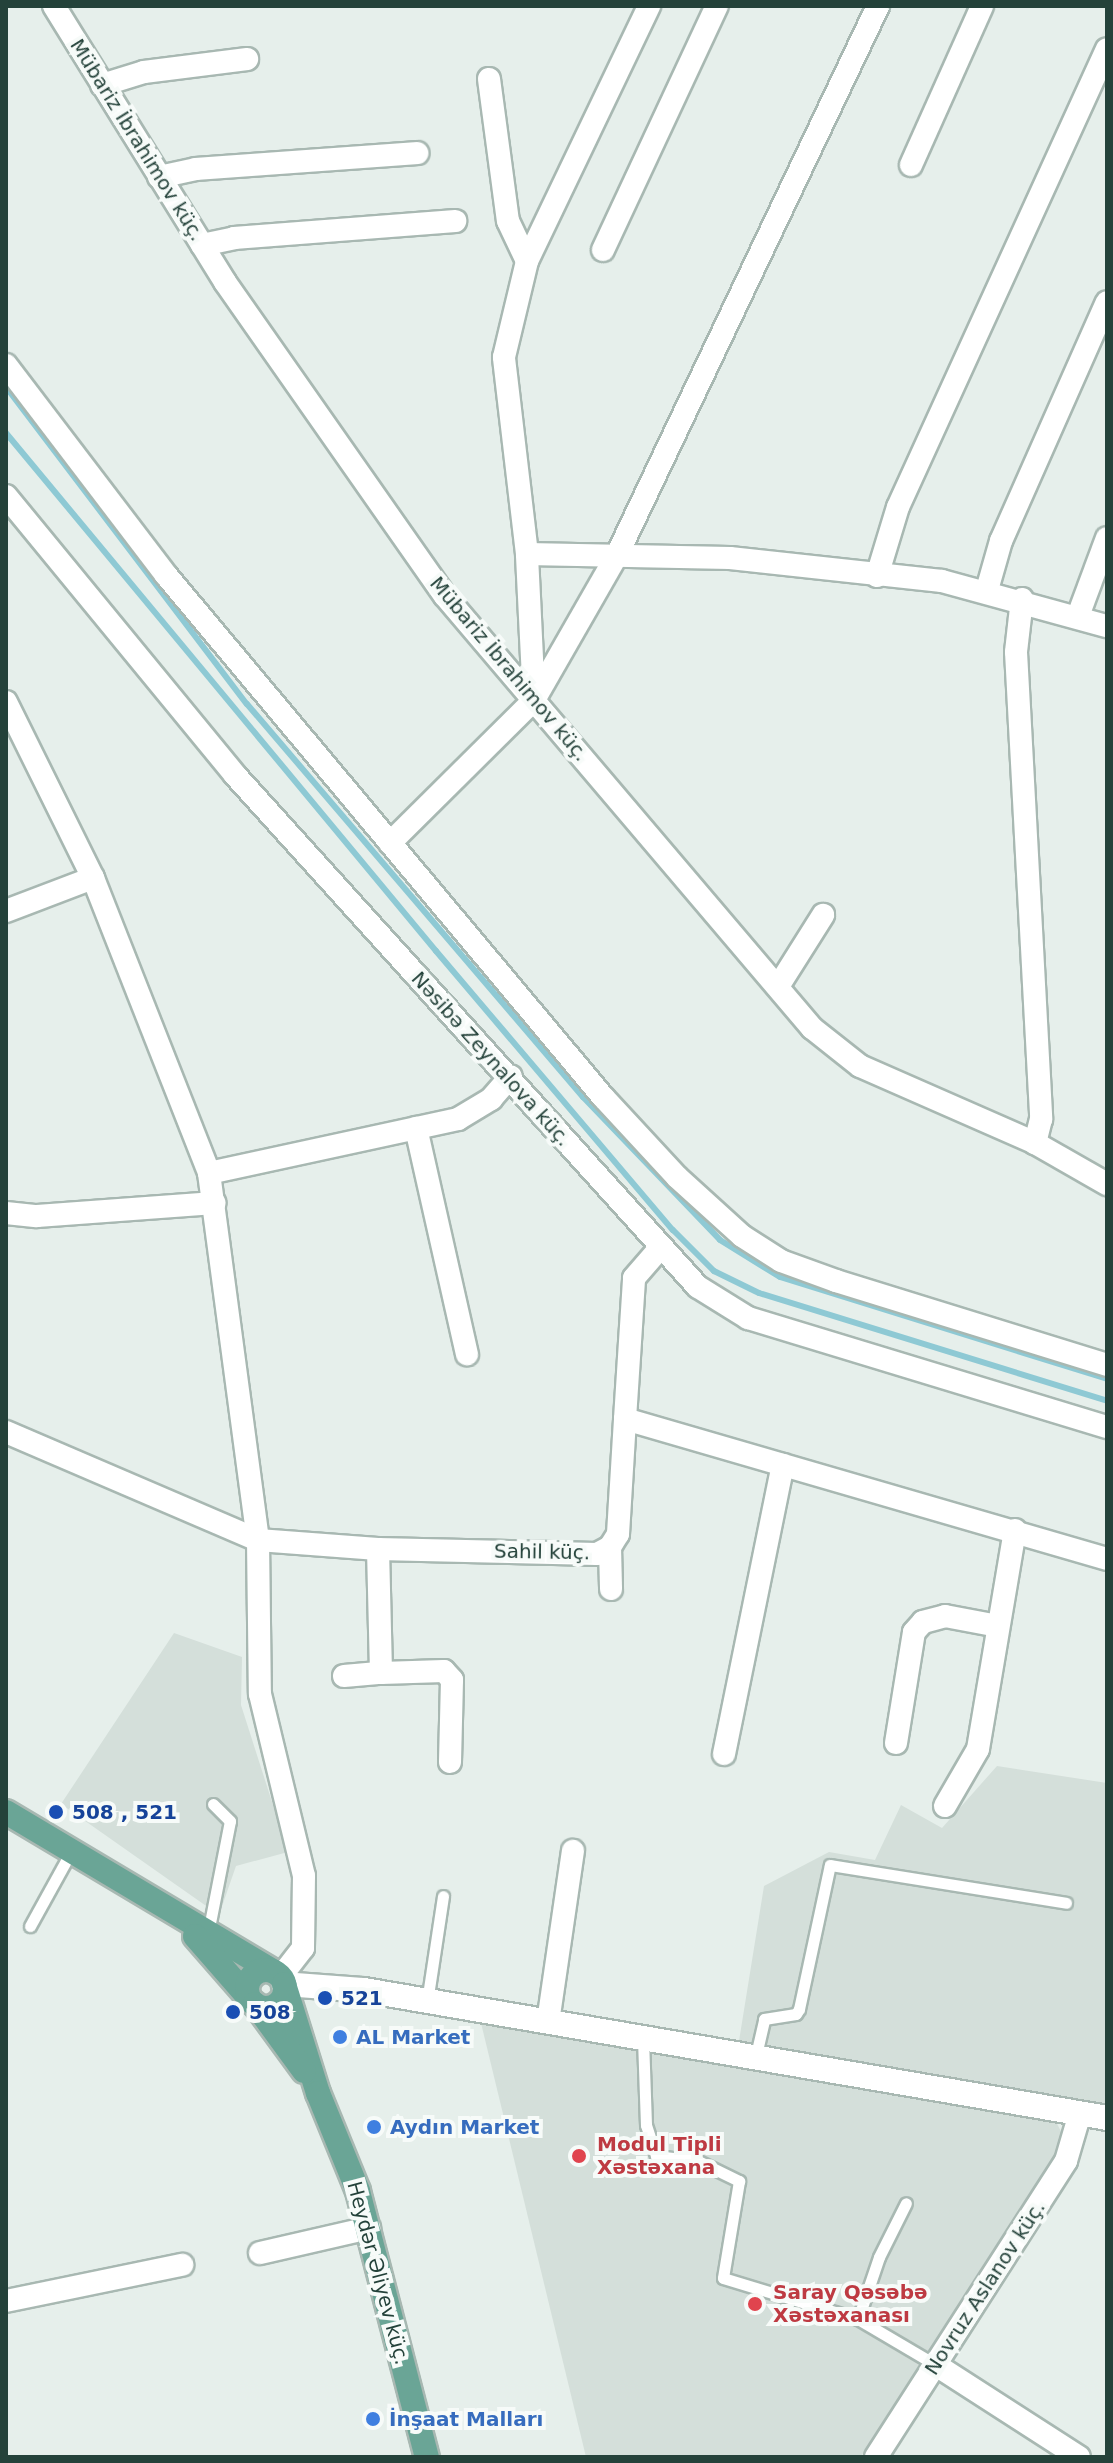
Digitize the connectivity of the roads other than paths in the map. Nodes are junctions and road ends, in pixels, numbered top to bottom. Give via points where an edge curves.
1 (649, 6) edge
2 (717, 6) edge
3 (878, 6) edge
4 (982, 6) edge
5 (63, 8) edge
6 (1107, 49) edge
7 (247, 59) dead end
8 (489, 79) dead end
9 (102, 85) junction
10 (417, 153) dead end
11 (911, 165) dead end
12 (159, 177) junction
13 (455, 221) dead end
14 (202, 245) junction
15 (603, 250) dead end
16 (527, 261) junction
17 (1107, 302) edge
18 (6, 365) edge
19 (6, 496) edge
20 (1107, 538) edge
21 (527, 554) junction
22 (617, 555) junction
23 (877, 576) junction
24 (987, 590) junction
25 (1022, 599) junction
26 (1078, 616) junction
27 (1107, 626) edge
28 (534, 700) junction
29 (6, 702) edge
30 (390, 843) junction
31 (93, 878) junction
32 (6, 911) edge
33 (823, 915) dead end
34 (779, 985) junction
35 (511, 1076) junction
36 (416, 1128) junction
37 (1035, 1143) junction
38 (209, 1173) junction
39 (1107, 1184) edge
40 (215, 1203) junction
41 (6, 1213) edge
42 (659, 1249) junction
43 (467, 1354) dead end
44 (1107, 1365) edge
45 (625, 1419) junction
46 (1107, 1427) edge
47 (6, 1432) edge
48 (783, 1465) junction
49 (1015, 1530) junction
50 (258, 1540) junction
51 (610, 1547) junction
52 (378, 1549) junction
53 (1107, 1559) edge
54 (611, 1589) dead end
55 (998, 1626) junction
56 (381, 1673) junction
57 (344, 1676) dead end
58 (896, 1743) dead end
59 (724, 1754) dead end
60 (450, 1762) dead end
61 (213, 1804) dead end
62 (945, 1806) dead end
63 (6, 1812) edge
64 (72, 1850) junction
65 (573, 1851) dead end
66 (443, 1896) dead end
67 (1066, 1903) dead end
68 (171, 1912) junction
69 (30, 1926) dead end
70 (208, 1934) junction
71 (279, 1978) junction
72 (252, 2001) junction
73 (427, 2002) junction
74 (548, 2022) junction
75 (643, 2038) junction
76 (756, 2055) junction
77 (318, 2093) junction
78 (1080, 2113) junction
79 (1107, 2118) edge
80 (906, 2203) dead end
81 (369, 2228) junction
82 (260, 2253) dead end
83 (182, 2265) dead end
84 (6, 2301) edge
85 (858, 2319) junction
86 (936, 2365) junction
87 (427, 2457) edge
88 (876, 2457) edge
89 (1079, 2457) edge

1 - 16 street
2 - 15 street
3 - 22 street
4 - 11 street
5 - 9 street, Mübariz İbrahimov küç.
6 - 23 street via 898,507
7 - 9 street via 144,72
8 - 16 street via 508,221
9 - 12 street, Mübariz İbrahimov küç.
10 - 12 street via 196,169
12 - 14 street, Mübariz İbrahimov küç.
13 - 14 street
14 - 28 street, Mübariz İbrahimov küç. via 445,596
16 - 21 street via 504,357
17 - 24 street via 1001,541
18 - 30 street via 166,575
19 - 35 street, Nəsibə Zeynalova küç. via 235,775 375,935
20 - 26 street
21 - 22 street
21 - 28 street
22 - 23 street via 730,558
22 - 28 street
23 - 24 street
24 - 25 street
25 - 26 street
25 - 37 street via 1016,652 1041,1119
26 - 27 street
28 - 30 street
28 - 34 street, Mübariz İbrahimov küç.
29 - 31 street
30 - 44 street via 603,1097 677,1177 742,1236 781,1261 836,1281
31 - 32 street
31 - 38 street
33 - 34 street
34 - 37 street, Mübariz İbrahimov küç. via 812,1028 860,1066
35 - 36 street via 477,1110
35 - 42 street, Nəsibə Zeynalova küç.
36 - 38 street
36 - 43 street
37 - 39 street, Mübariz İbrahimov küç.
38 - 40 street
40 - 41 street via 37,1216
40 - 50 street
42 - 45 street, Sahil küç. via 634,1278
42 - 46 street, Nəsibə Zeynalova küç. via 698,1287 748,1318
45 - 48 street
45 - 51 street, Sahil küç. via 618,1534
47 - 50 street, Sahil küç.
48 - 49 street
48 - 59 street
49 - 53 street
49 - 55 street
50 - 52 street, Sahil küç.
50 - 71 street via 260,1694 304,1876 303,1948
51 - 52 street, Sahil küç. via 597,1554
51 - 54 street
52 - 56 street
55 - 58 street via 945,1616 923,1622 914,1632
55 - 62 street via 978,1749
56 - 57 street
56 - 60 street via 444,1671 452,1680
61 - 70 lane via 230,1821
63 - 64 main road
64 - 68 main road
64 - 69 lane
65 - 74 street
66 - 73 lane
67 - 76 lane via 830,1865 799,2009 764,2019
68 - 70 main road
68 - 72 main road
70 - 71 main road
71 - 72 main road via 276,2004
71 - 73 street
71 - 77 main road
72 - 77 main road
73 - 74 street
74 - 75 street
75 - 76 street
75 - 85 lane via 646,2125 656,2156 698,2161 739,2181 723,2278
76 - 78 street
77 - 81 main road, Heydər Əliyev küç.
78 - 79 street
78 - 86 street, Novruz Aslanov küç. via 1066,2161
80 - 85 lane via 879,2257
81 - 82 street
81 - 87 main road, Heydər Əliyev küç.
83 - 84 street
85 - 86 lane
86 - 88 street, Novruz Aslanov küç.
86 - 89 street

